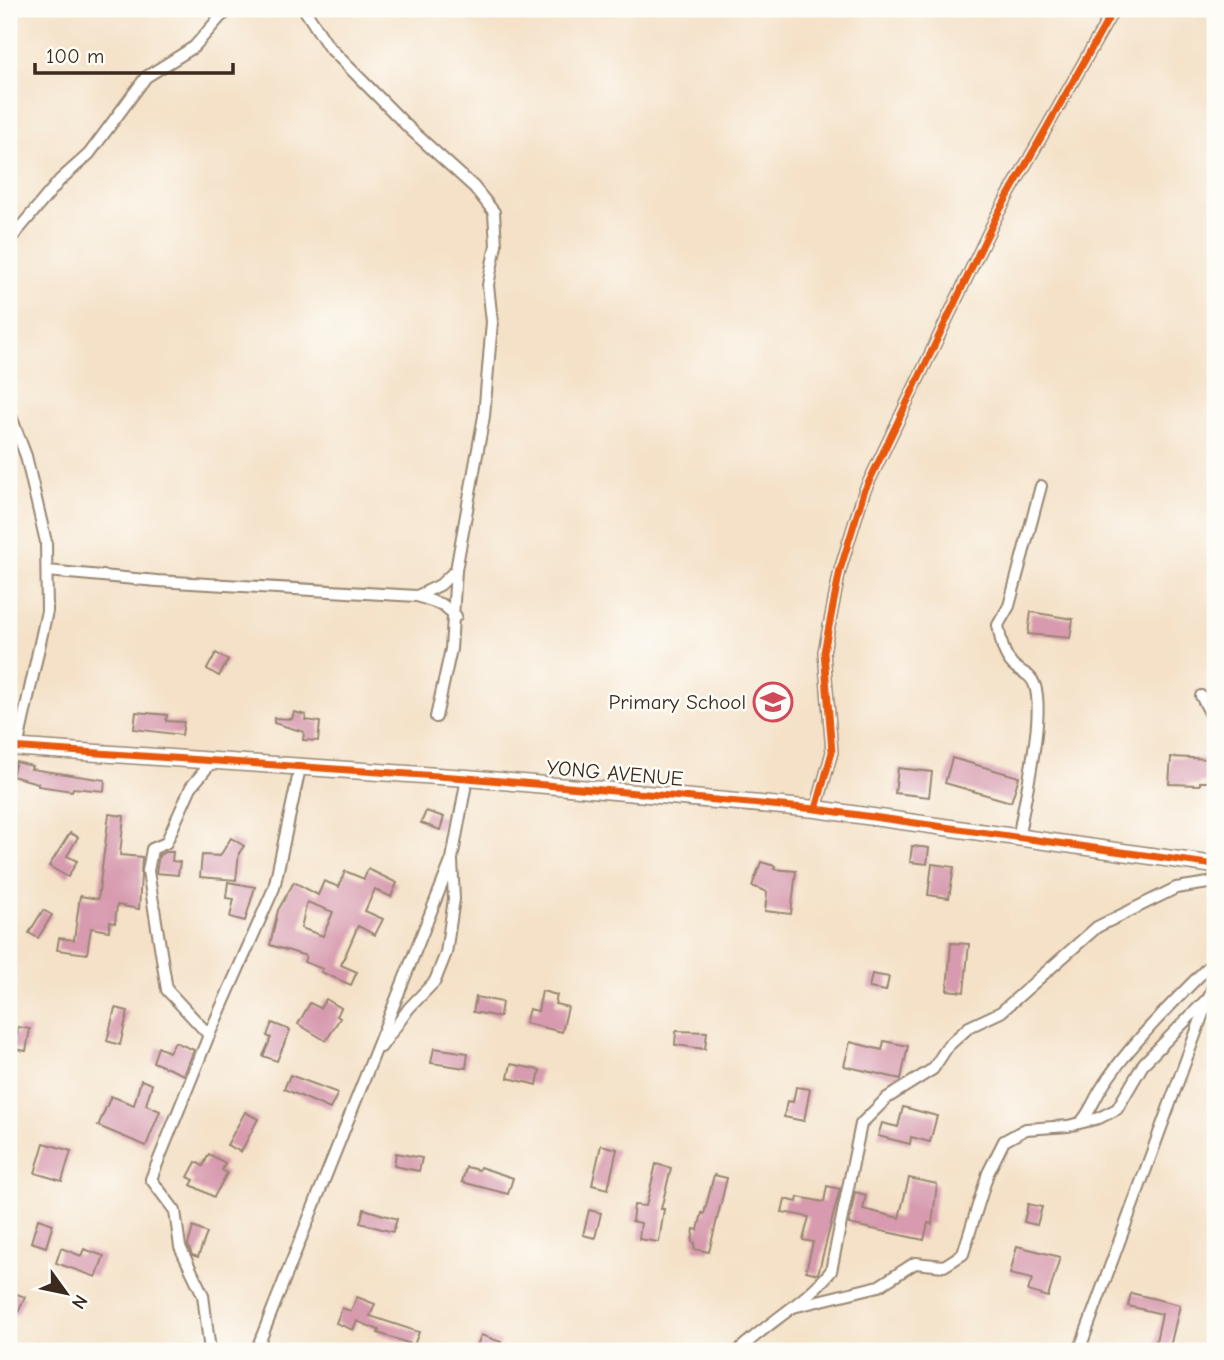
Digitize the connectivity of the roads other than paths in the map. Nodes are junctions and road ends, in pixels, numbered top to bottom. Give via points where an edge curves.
1 (232, 9) edge
2 (304, 9) edge
3 (1114, 9) edge
4 (9, 241) edge
5 (9, 411) edge
6 (1041, 485) dead end
7 (456, 570) junction
8 (47, 571) junction
9 (417, 596) junction
10 (456, 615) junction
11 (1201, 696) dead end
12 (436, 717) dead end
13 (1215, 722) edge
14 (13, 748) edge
15 (211, 763) junction
16 (300, 768) junction
17 (467, 778) junction
18 (816, 809) junction
19 (1019, 835) junction
20 (452, 859) junction
21 (1215, 865) edge
22 (1215, 881) edge
23 (1215, 960) edge
24 (1215, 981) edge
25 (1205, 1001) junction
26 (208, 1035) junction
27 (373, 1059) junction
28 (1082, 1121) junction
29 (787, 1309) junction
30 (210, 1351) edge
31 (257, 1351) edge
32 (738, 1351) edge
33 (1079, 1351) edge

1 - 4 street via 194,47 146,77 104,137
2 - 7 street via 328,46 474,187 494,212 496,245 488,285 492,322 484,416
3 - 18 street via 996,217 864,492 840,570 824,652 832,752
5 - 8 street via 40,506
6 - 19 street via 1009,606 998,625 1003,652 1014,666 1029,674 1035,686 1038,711
7 - 9 street via 440,585
7 - 10 street
8 - 9 street
8 - 14 street via 47,611
9 - 10 street
10 - 12 street
11 - 13 street
14 - 15 street, YONG AVENUE
15 - 16 street, YONG AVENUE
15 - 26 street via 191,787 166,843 152,849 148,871 167,989
16 - 17 street, YONG AVENUE
16 - 26 street via 274,888
17 - 18 street, YONG AVENUE
17 - 20 street
18 - 19 street, YONG AVENUE
19 - 21 street, YONG AVENUE
20 - 27 street
20 - 27 street via 454,899 446,953 435,981 409,1008
22 - 29 street via 1176,888 1097,927 1001,1012 969,1027 948,1046 933,1069 887,1097 861,1124 831,1271
23 - 28 street via 1144,1036 1101,1089
24 - 25 street
25 - 28 street via 1144,1063 1117,1110
25 - 33 street via 1156,1148
26 - 30 street via 151,1179 175,1210 180,1247 203,1295
27 - 31 street
28 - 29 street via 1026,1129 1004,1141 988,1173 963,1254 944,1266 915,1263 879,1286
29 - 32 street

